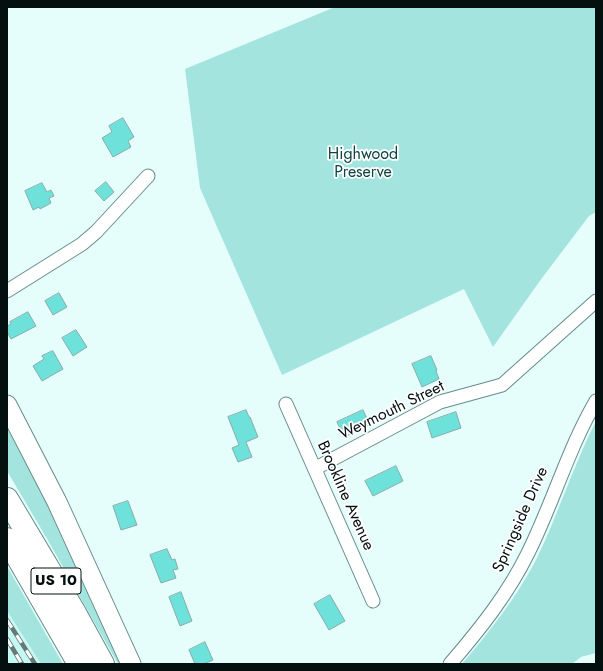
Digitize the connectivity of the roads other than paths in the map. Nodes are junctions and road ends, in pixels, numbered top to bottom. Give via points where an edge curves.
1 (148, 176) dead end
2 (7, 291) edge
3 (596, 301) edge
4 (596, 400) edge
5 (286, 404) dead end
6 (7, 405) edge
7 (316, 468) junction
8 (7, 499) edge
9 (7, 539) edge
10 (373, 601) dead end
11 (79, 664) edge
12 (103, 664) edge
13 (131, 664) edge
14 (450, 664) edge

1 - 2 street via 82,244
3 - 7 street, Weymouth Street via 502,385 440,402
4 - 14 street, Springside Drive via 520,568 492,614
5 - 7 street, Brookline Avenue
6 - 13 street via 57,502
7 - 10 street, Brookline Avenue
8 - 12 highway, US 10
9 - 11 highway, US 10

